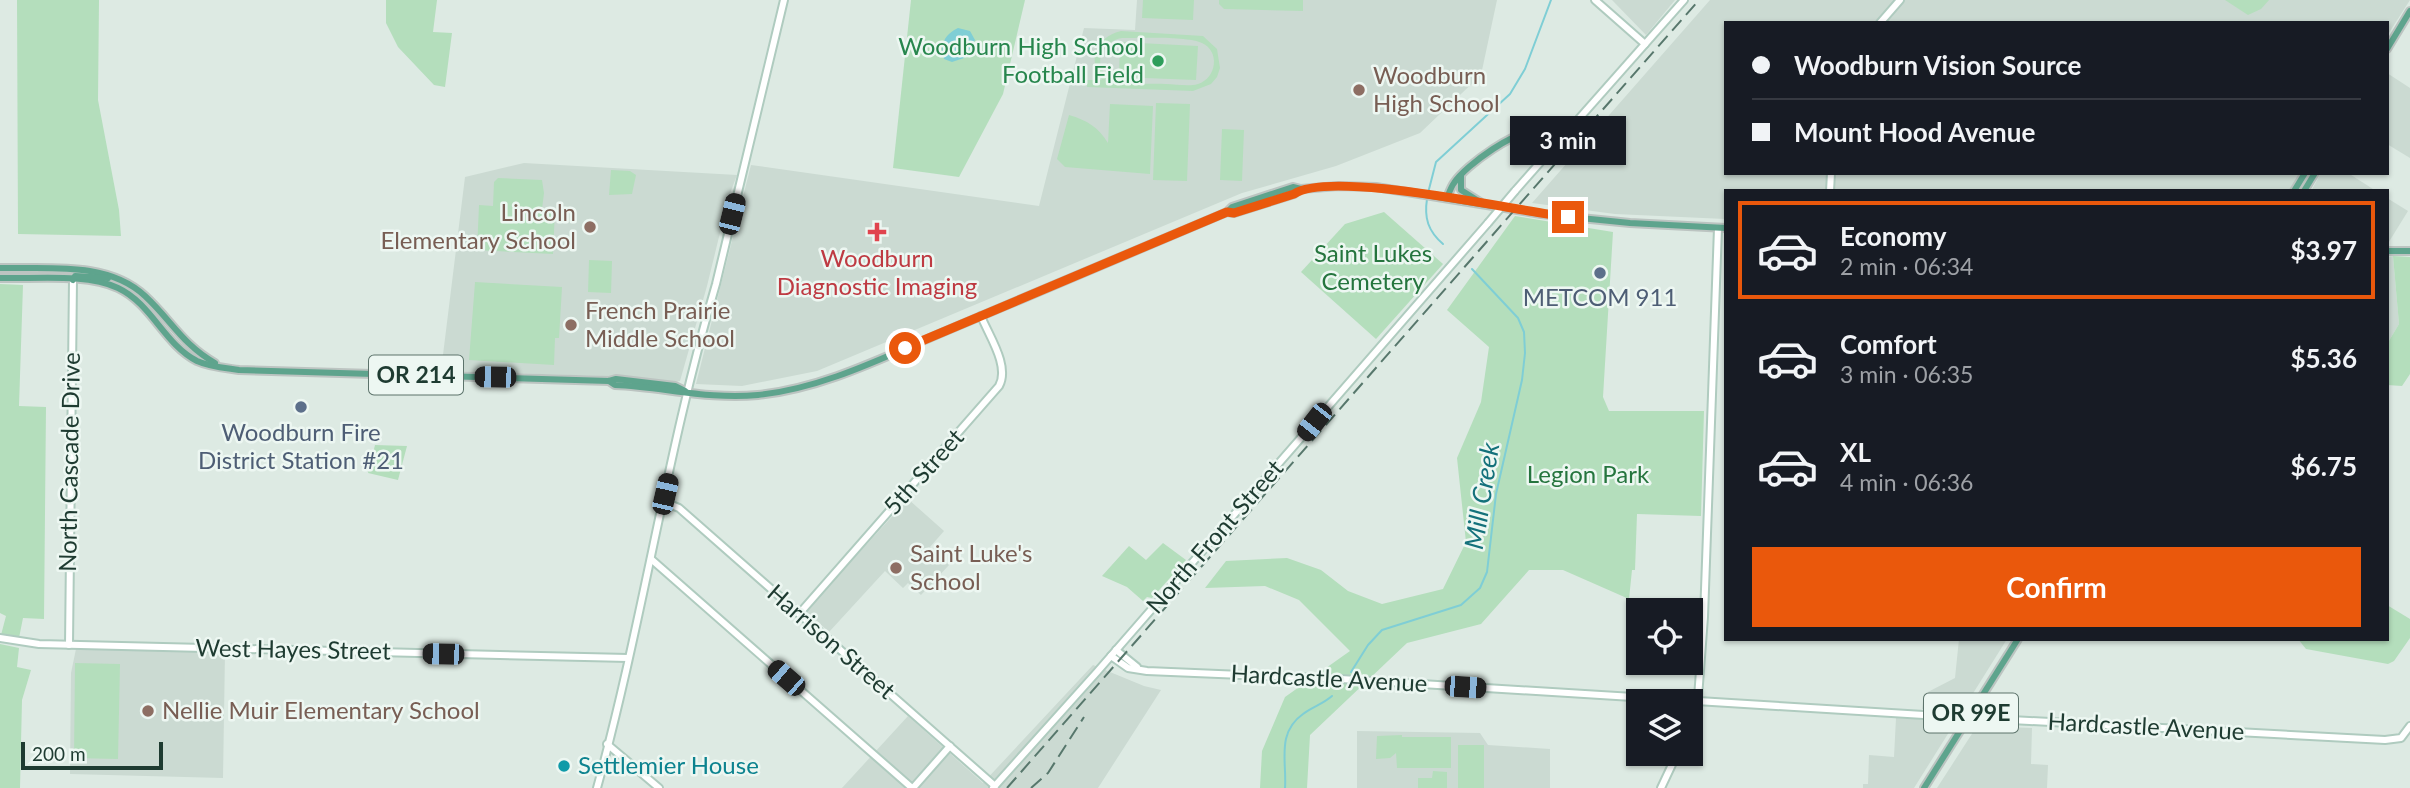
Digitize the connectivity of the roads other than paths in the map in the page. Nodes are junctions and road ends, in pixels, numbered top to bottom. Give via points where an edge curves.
1 (784, 0) edge
2 (1595, 0) edge
3 (1684, 0) edge
4 (1900, 0) edge
5 (2410, 11) edge
6 (1882, 21) edge
7 (1646, 44) junction
8 (2389, 46) edge
9 (1559, 142) junction
10 (2314, 175) edge
11 (1461, 176) junction
12 (2303, 176) edge
13 (2309, 183) junction
14 (2305, 189) edge
15 (1447, 198) junction
16 (1487, 205) junction
17 (1722, 228) edge
18 (2389, 251) edge
19 (2410, 251) edge
20 (0, 268) edge
21 (0, 278) edge
22 (73, 280) junction
23 (121, 280) junction
24 (981, 316) junction
25 (223, 368) junction
26 (687, 392) junction
27 (664, 502) junction
28 (651, 559) junction
29 (799, 614) junction
30 (0, 638) edge
31 (2017, 641) edge
32 (69, 645) junction
33 (1113, 653) junction
34 (628, 658) junction
35 (1699, 689) edge
36 (1626, 697) edge
37 (1703, 701) edge
38 (1968, 718) junction
39 (2410, 726) edge
40 (607, 744) junction
41 (950, 746) junction
42 (1671, 766) edge
43 (994, 787) edge
44 (597, 788) edge
45 (659, 788) edge
46 (912, 788) edge
47 (1661, 788) edge
48 (1924, 788) edge

1 - 26 street
2 - 7 street
3 - 7 street, North Front Street
4 - 6 street
5 - 8 main road
7 - 9 street, North Front Street
9 - 11 main road via 1540,131 1518,134
9 - 33 street, North Front Street, bridge
10 - 13 main road
11 - 15 main road
11 - 16 main road via 1463,192
12 - 13 main road
13 - 14 main road
15 - 16 main road, OR 214
15 - 24 main road, OR 214 via 1365,187 1301,189 1227,212
16 - 17 main road, OR 214 via 1607,221
17 - 35 street
18 - 19 main road
20 - 23 main road, OR 214 via 95,272
21 - 22 main road, OR 214
22 - 23 main road, OR 214 via 80,275
22 - 25 main road, OR 214 via 107,284 126,292 187,355
22 - 32 street, North Cascade Drive
23 - 25 main road, OR 214 via 144,294 190,347
24 - 26 main road, OR 214 via 799,388 738,397
24 - 29 street, 5th Street via 1002,367 999,386
25 - 26 main road, OR 214 via 636,380
26 - 27 street
27 - 28 street
27 - 29 street, Harrison Street via 679,508
28 - 34 street
28 - 46 street
29 - 41 street, Harrison Street
30 - 32 street, West Hayes Street
31 - 38 main road, OR 99E
32 - 34 street, West Hayes Street
33 - 36 street, Hardcastle Avenue via 1147,671
33 - 43 street, North Front Street
34 - 40 street
37 - 38 street, Hardcastle Avenue
38 - 39 street, Hardcastle Avenue via 2385,740 2399,739
38 - 48 main road, OR 99E
40 - 44 street
40 - 45 street
41 - 43 street, Harrison Street
41 - 46 street
42 - 47 street

